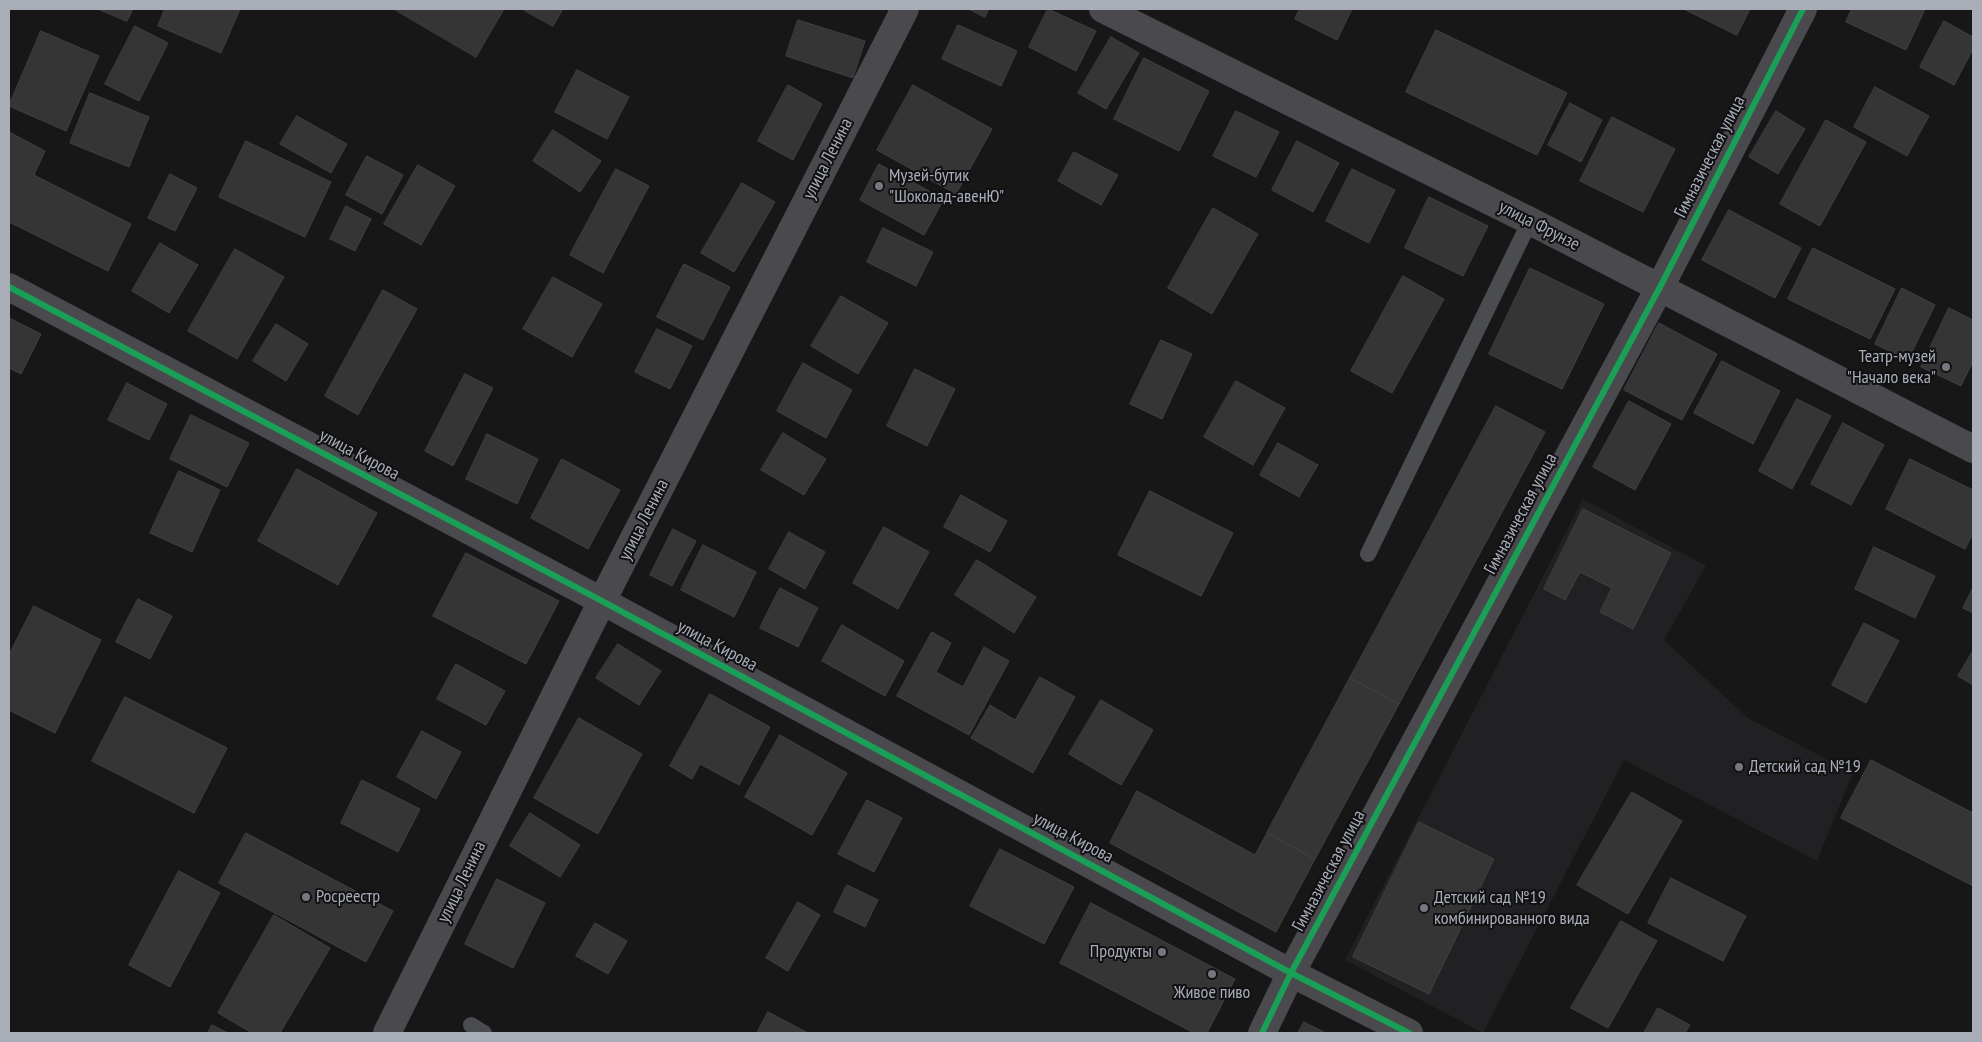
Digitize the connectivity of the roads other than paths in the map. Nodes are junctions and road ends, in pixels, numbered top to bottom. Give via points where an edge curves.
1 (905, 9) edge
2 (1103, 9) edge
3 (1803, 9) edge
4 (1530, 221) junction
5 (9, 287) edge
6 (1660, 287) junction
7 (1973, 449) edge
8 (1368, 554) dead end
9 (602, 601) junction
10 (1291, 973) junction
11 (387, 1033) edge
12 (1262, 1033) edge
13 (1409, 1033) edge

1 - 9 street, улица Ленина
2 - 4 street, улица Фрунзе
3 - 6 street, Гимназическая улица
4 - 6 street, улица Фрунзе
4 - 8 lane
5 - 9 street, улица Кирова
6 - 7 street, улица Фрунзе
6 - 10 street, Гимназическая улица
9 - 10 street, улица Кирова
9 - 11 street, улица Ленина
10 - 12 street, Гимназическая улица
10 - 13 street, улица Кирова

